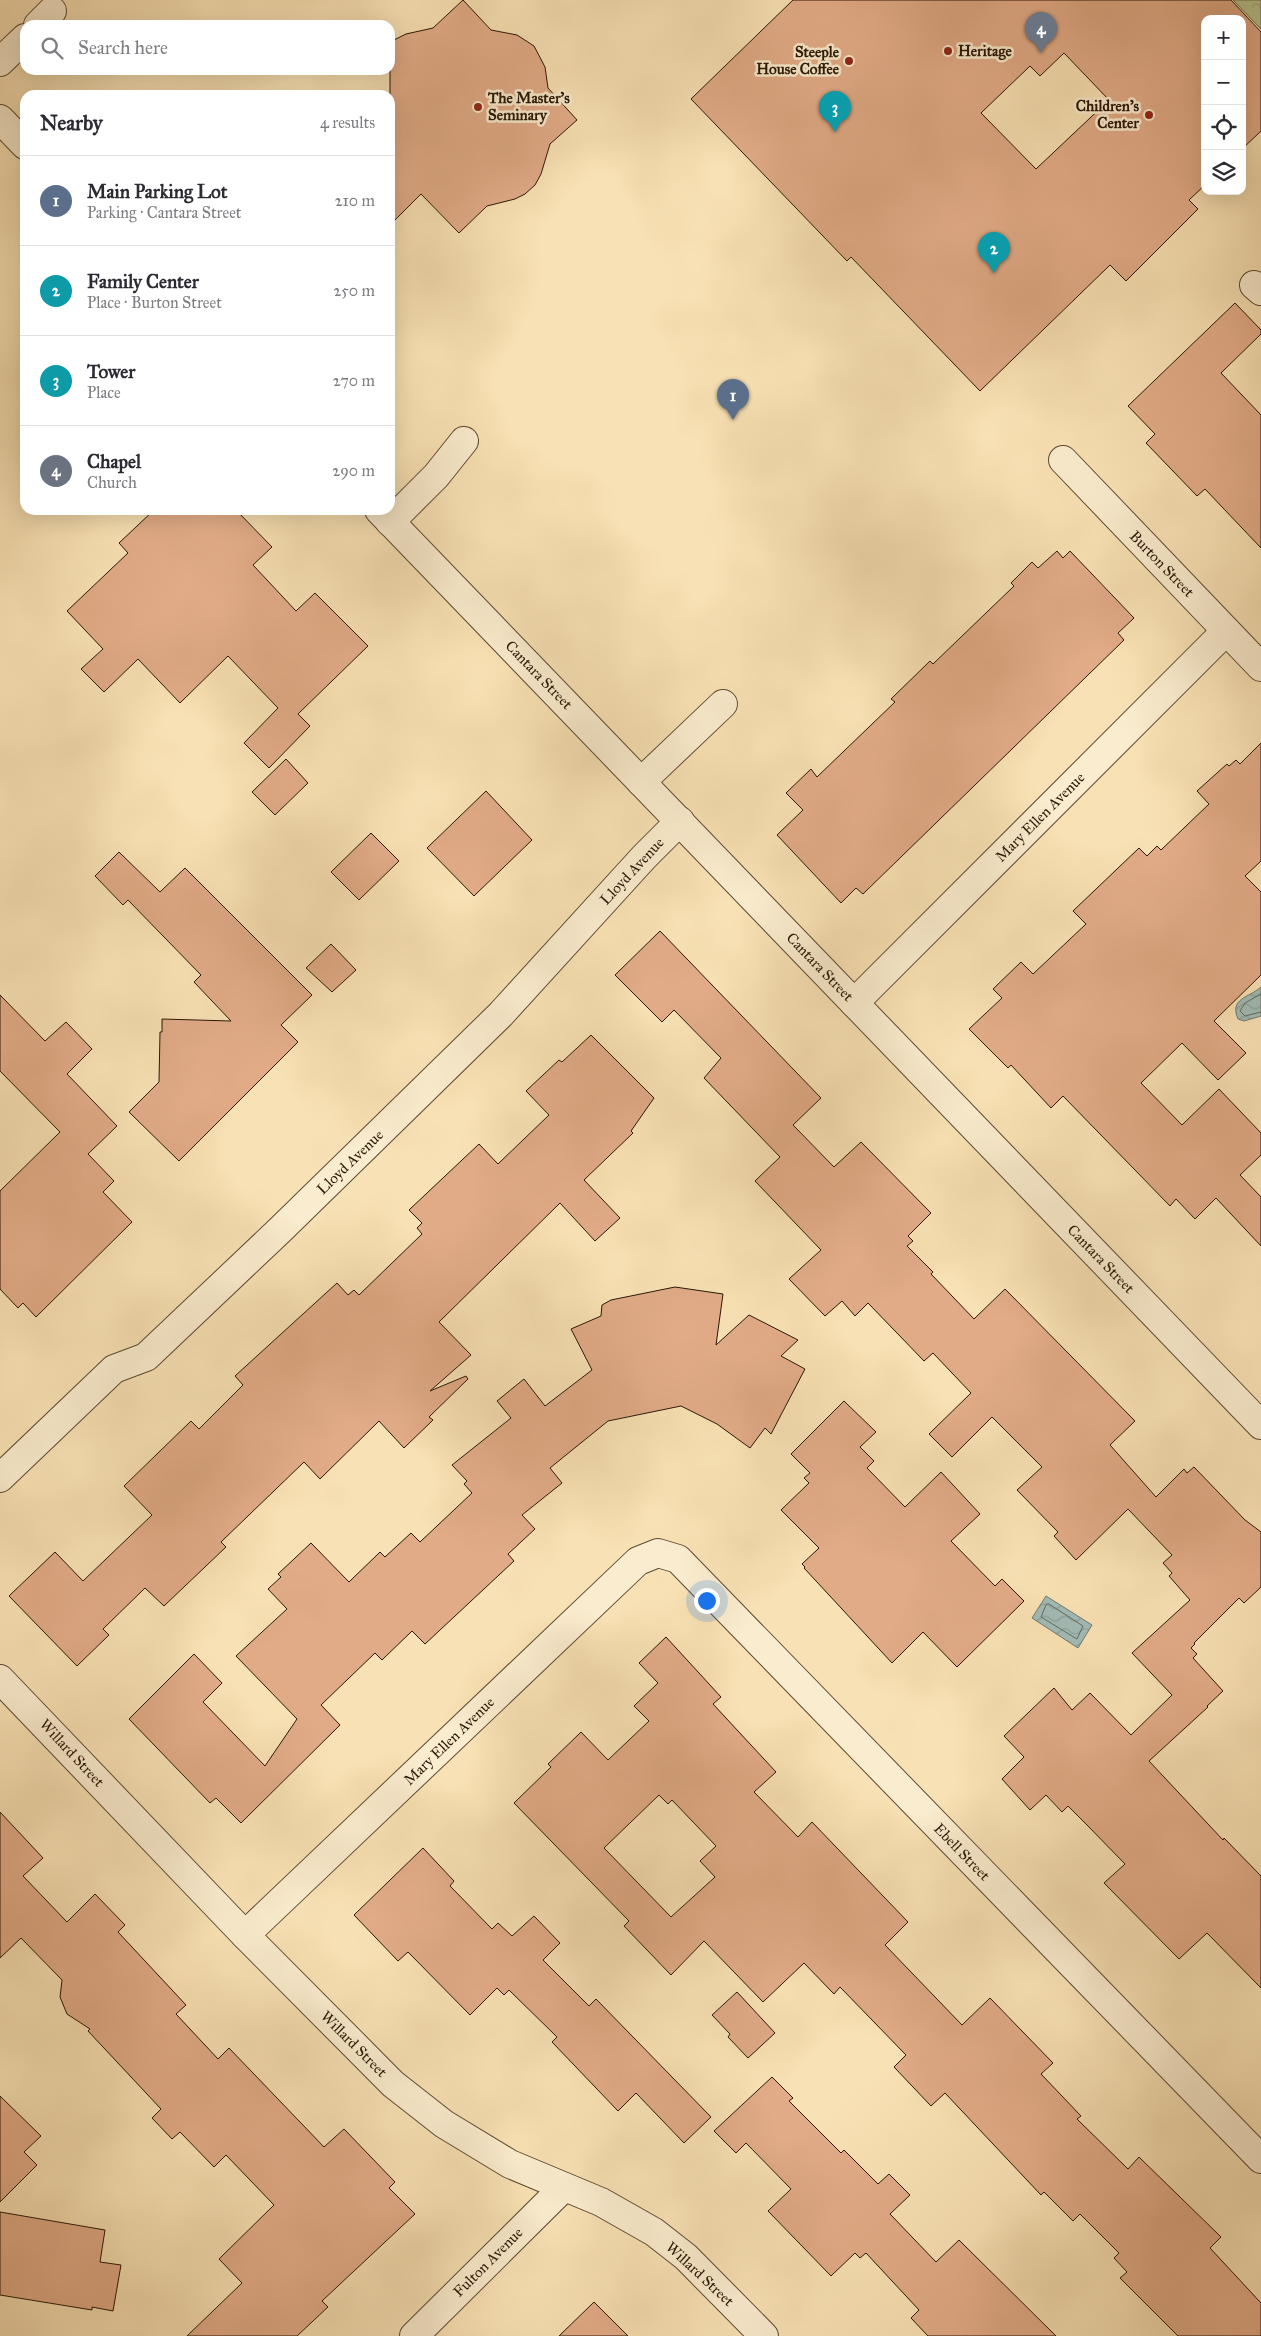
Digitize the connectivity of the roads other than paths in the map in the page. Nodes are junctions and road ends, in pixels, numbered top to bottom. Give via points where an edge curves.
1 (20, 43) edge
2 (0, 62) edge
3 (0, 120) edge
4 (20, 140) edge
5 (464, 441) dead end
6 (1063, 460) dead end
7 (395, 508) edge
8 (384, 516) edge
9 (1226, 631) junction
10 (1261, 667) edge
11 (723, 704) dead end
12 (641, 782) junction
13 (680, 821) junction
14 (854, 1003) junction
15 (1261, 1425) edge
16 (0, 1478) edge
17 (658, 1553) joint
18 (0, 1678) edge
19 (244, 1935) junction
20 (1261, 2160) edge
21 (563, 2188) junction
22 (414, 2336) edge
23 (764, 2336) edge

1 - 2 street
3 - 4 street
5 - 7 street via 436,476
6 - 9 street, Burton Street
8 - 12 street, Cantara Street
9 - 10 street, Burton Street
9 - 14 street, Mary Ellen Avenue
11 - 12 street
12 - 13 street, Cantara Street
13 - 14 street, Cantara Street
13 - 16 street, Lloyd Avenue via 501,1014 287,1223 146,1357 114,1369
14 - 15 street, Cantara Street
17 - 19 street, Mary Ellen Avenue via 638,1561
17 - 20 street, Ebell Street via 678,1559
18 - 19 street, Willard Street
19 - 21 street, Willard Street via 393,2084 444,2124 510,2164
21 - 22 street, Fulton Avenue
21 - 23 street, Willard Street via 601,2202 654,2232 686,2257

